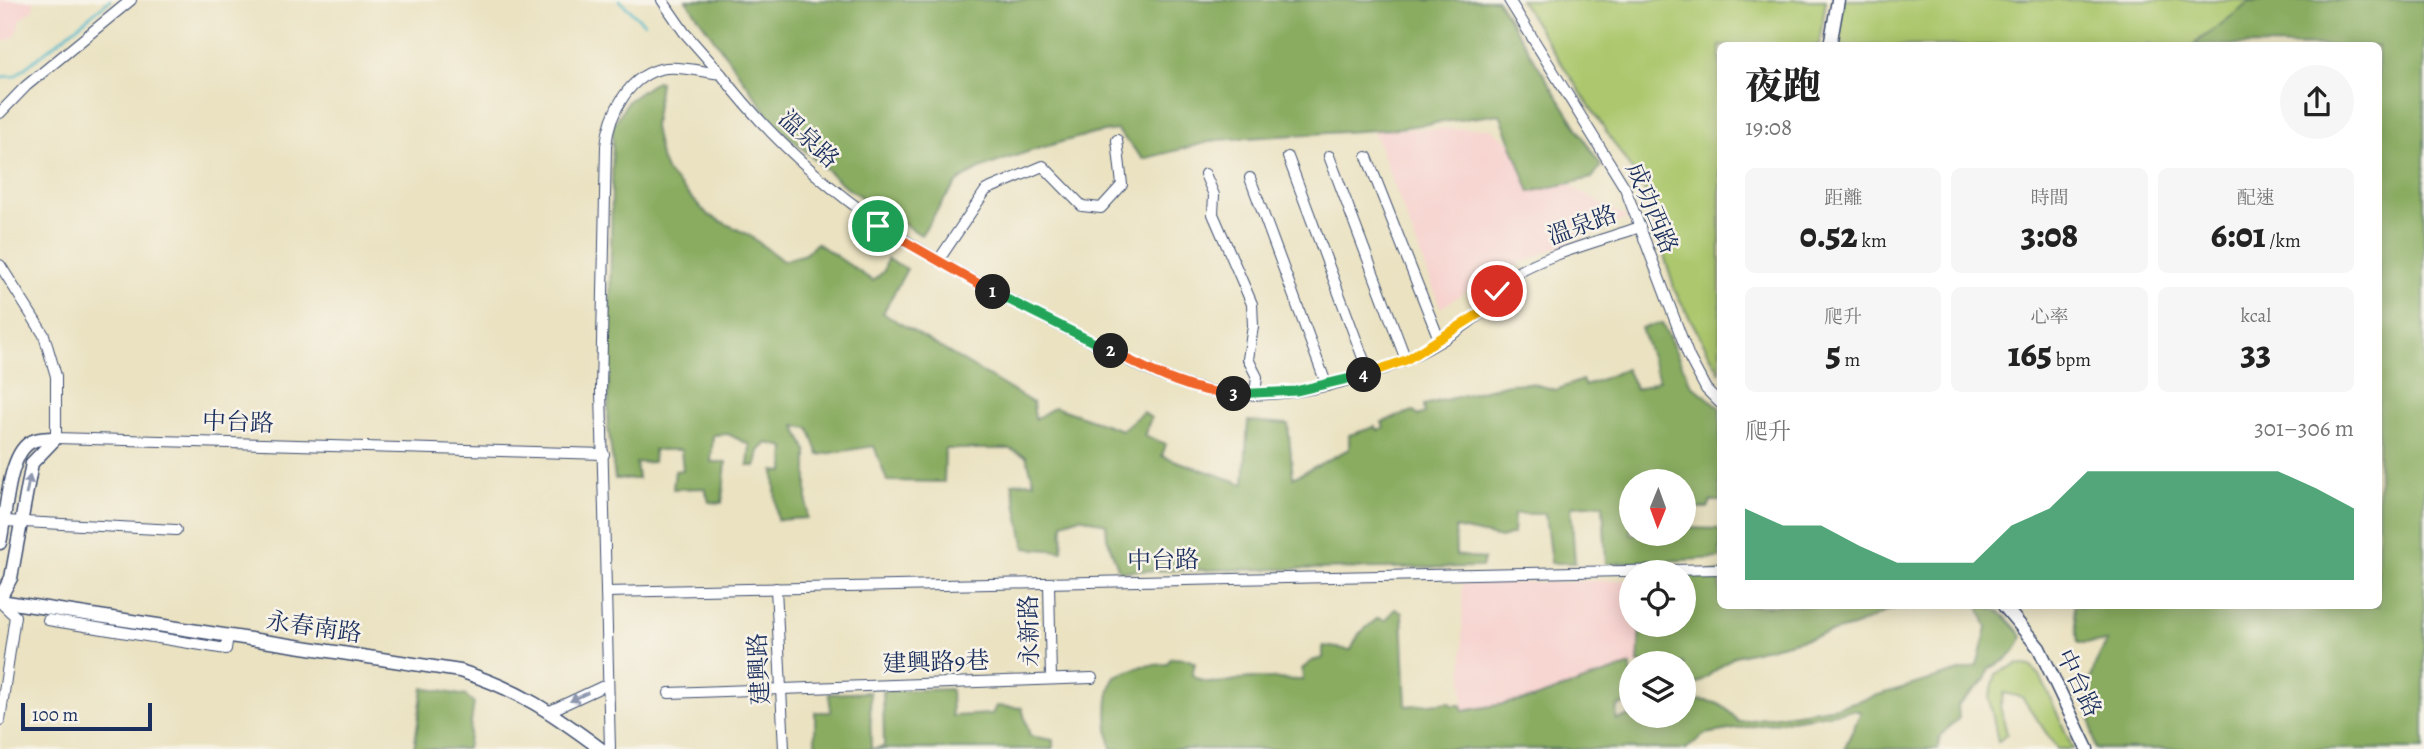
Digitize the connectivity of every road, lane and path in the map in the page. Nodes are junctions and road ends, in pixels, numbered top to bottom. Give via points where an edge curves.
1 (131, 0) edge
2 (662, 0) edge
3 (1509, 0) edge
4 (1838, 0) edge
5 (117, 4) edge
6 (1831, 42) edge
7 (721, 74) junction
8 (0, 113) edge
9 (1117, 140) dead end
10 (1288, 156) dead end
11 (1329, 156) dead end
12 (1367, 157) dead end
13 (1205, 173) dead end
14 (1251, 178) dead end
15 (1640, 227) junction
16 (938, 261) junction
17 (0, 265) edge
18 (1438, 340) junction
19 (1406, 360) junction
20 (1369, 374) junction
21 (1327, 386) junction
22 (1255, 394) junction
23 (1717, 400) edge
24 (56, 438) junction
25 (604, 454) junction
26 (5, 521) junction
27 (20, 524) junction
28 (176, 530) dead end
29 (0, 543) edge
30 (1717, 569) edge
31 (1049, 583) junction
32 (776, 588) junction
33 (606, 592) junction
34 (0, 600) edge
35 (2006, 609) edge
36 (48, 620) dead end
37 (228, 635) junction
38 (1092, 678) dead end
39 (1051, 679) junction
40 (608, 684) junction
41 (780, 689) junction
42 (669, 693) dead end
43 (550, 711) junction
44 (0, 720) edge
45 (601, 749) edge
46 (610, 749) edge
47 (784, 749) edge
48 (2087, 749) edge

1 - 5 street
2 - 7 street, 溫泉路
3 - 15 street, 成功西路 via 1625,188
4 - 6 street
5 - 8 street
7 - 16 street, 溫泉路 via 808,170 878,226
7 - 25 street via 665,68 628,91 610,121 601,379
9 - 16 street via 1122,186 1101,208 1082,206 1042,166 1029,169 986,190
10 - 20 street
11 - 19 street
12 - 18 street
13 - 22 street via 1214,195 1213,214 1252,304 1248,359 1257,377
14 - 21 street
15 - 18 street, 溫泉路 via 1512,276 1483,312
15 - 23 street, 成功西路 via 1689,357
16 - 22 street, 溫泉路 via 1151,371 1201,390
17 - 24 street via 44,335 56,376
18 - 19 street, 溫泉路
19 - 20 street, 溫泉路
20 - 21 street, 溫泉路
21 - 22 street, 溫泉路
24 - 25 street, 中台路
24 - 26 street via 30,442 20,453 13,467
27 -> 24 street via 32,463
25 - 33 street
26 - 27 street
26 - 29 street
27 - 28 street
27 - 34 street via 10,578
30 - 31 street, 中台路
31 - 32 street, 中台路
31 - 39 street, 永新路
32 - 33 street, 中台路
32 - 41 street, 建興路
33 - 40 street
34 - 37 street, 永春南路
34 - 44 street via 15,616
35 - 48 street, 中台路 via 2039,648
36 - 37 street via 226,649
37 - 43 street, 永春南路 via 460,671 505,685
38 - 39 street, 建興路9巷
39 - 41 street, 建興路9巷
40 -> 43 street
40 - 46 street
41 - 42 street, 建興路9巷
41 - 47 street, 建興路
43 - 45 street, 永春南路

